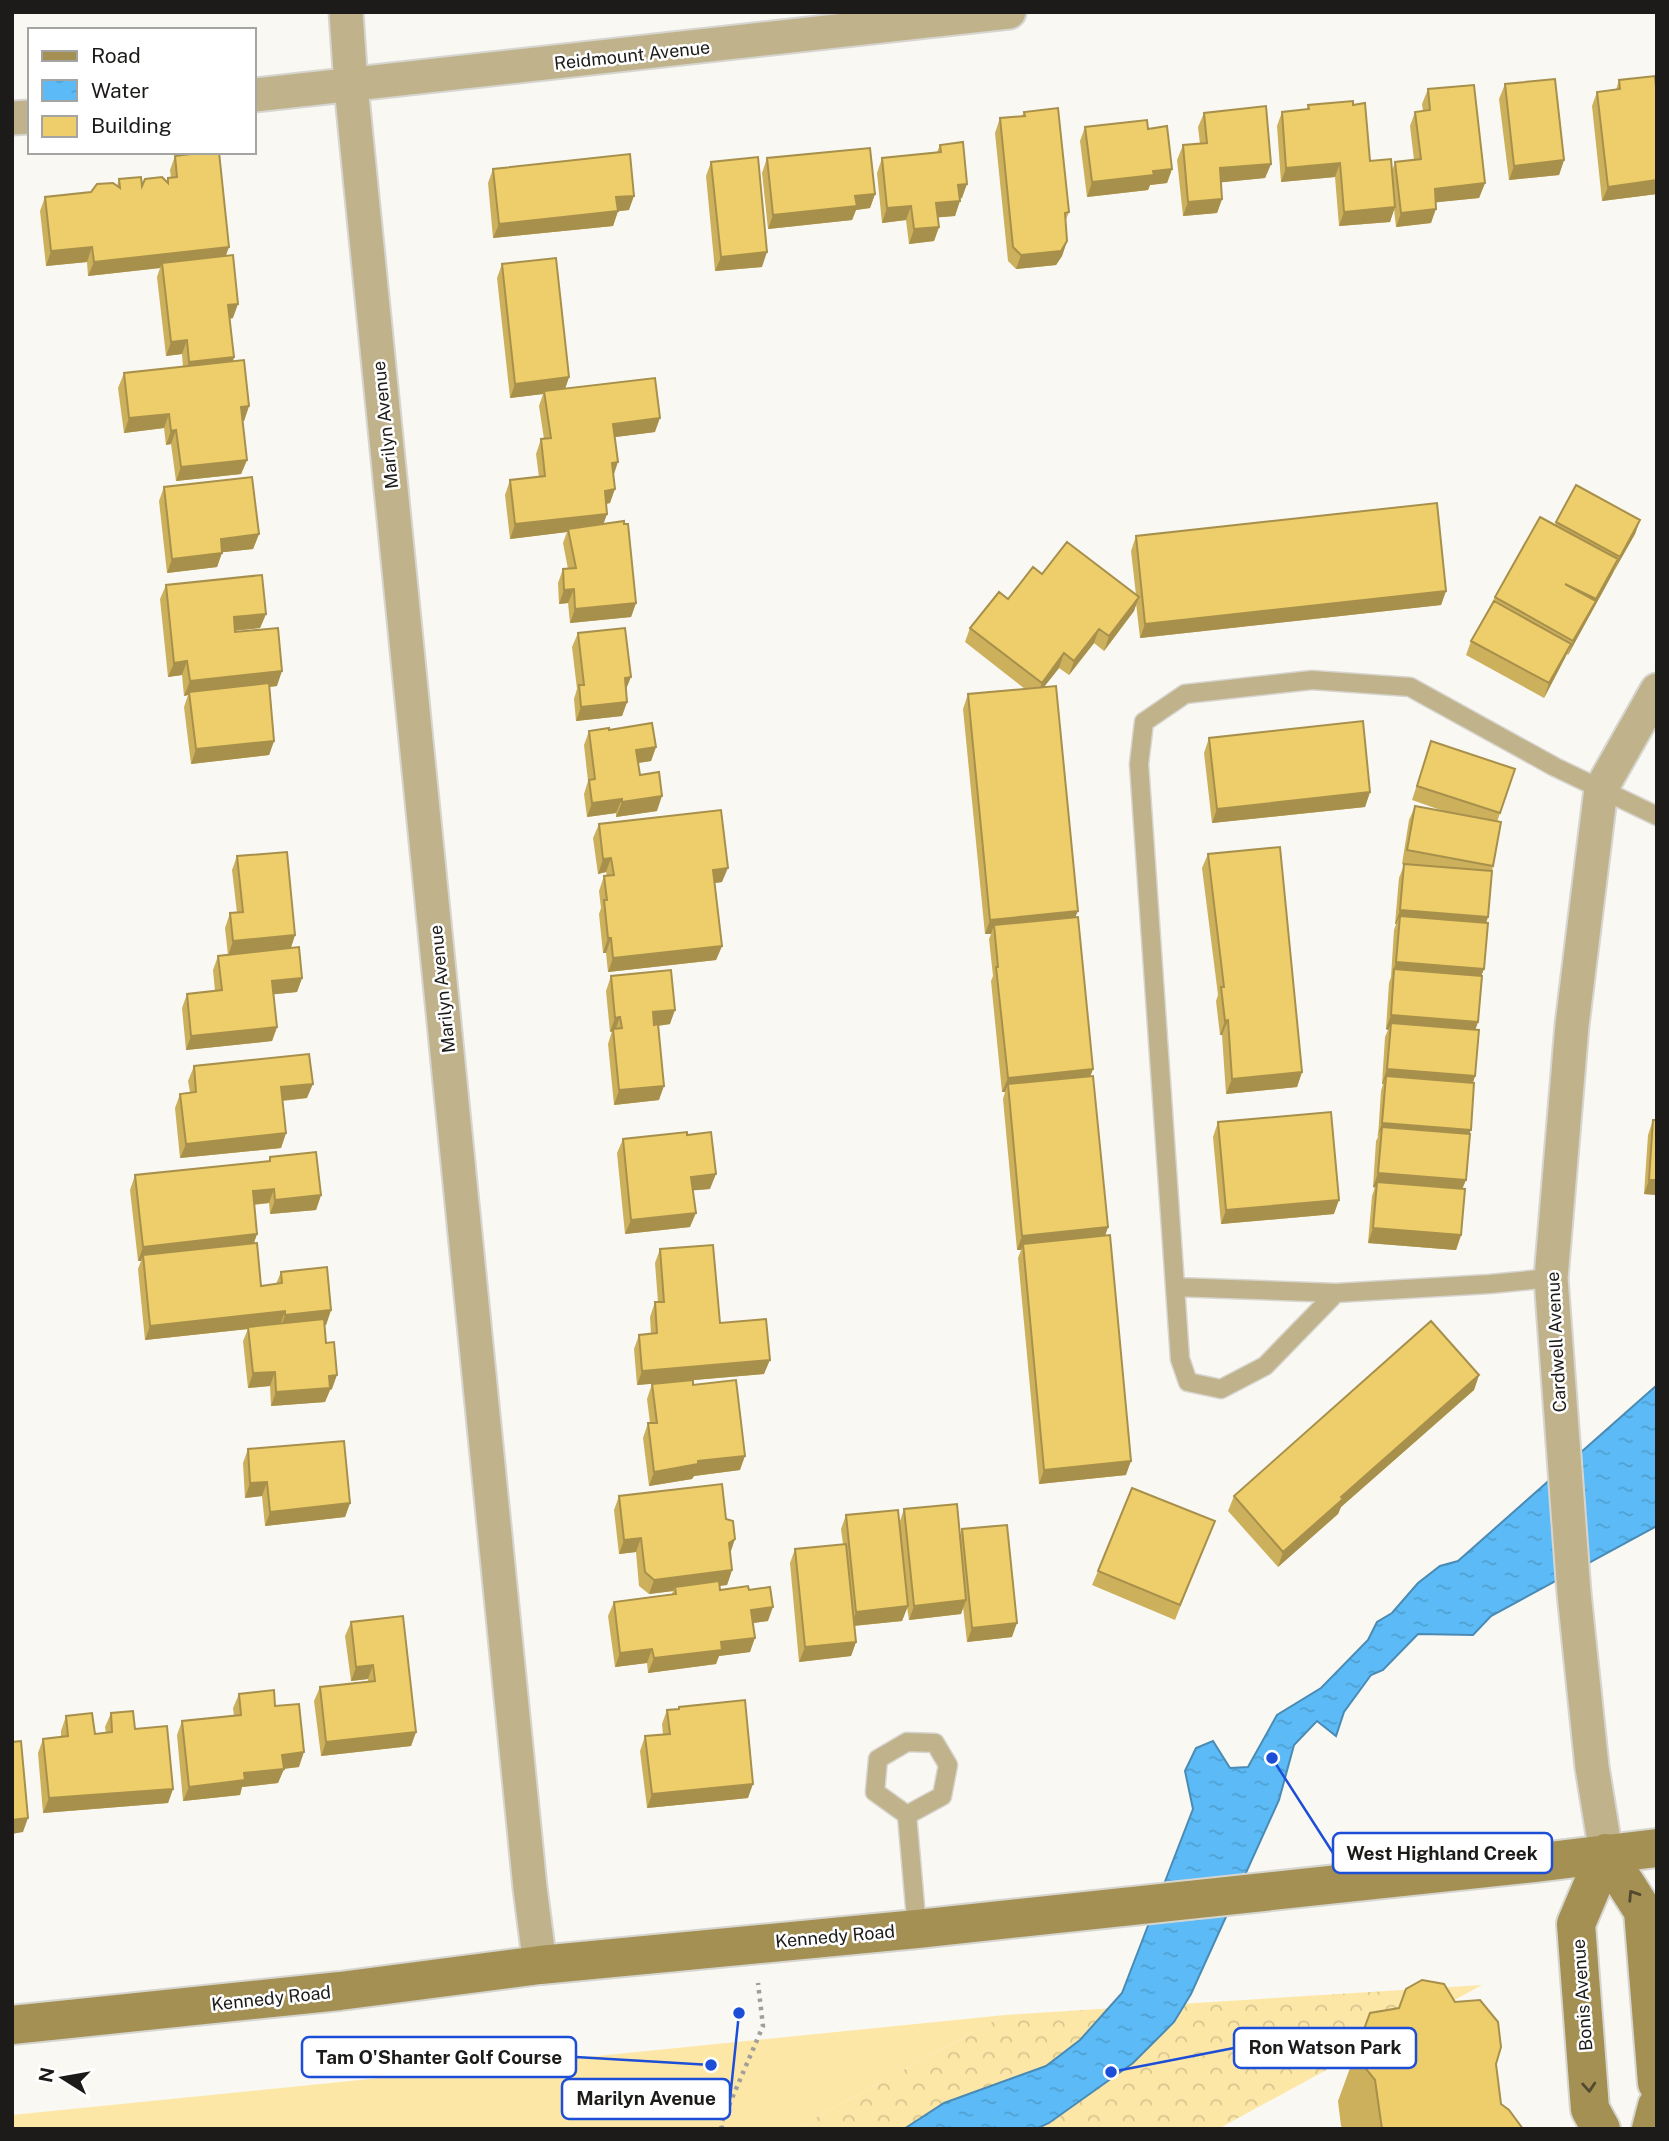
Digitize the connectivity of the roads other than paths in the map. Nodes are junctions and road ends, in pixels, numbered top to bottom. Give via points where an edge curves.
1 (346, 12) edge
2 (1009, 12) edge
3 (351, 86) junction
4 (256, 95) edge
5 (1657, 690) edge
6 (1601, 789) junction
7 (1657, 816) edge
8 (1551, 1278) junction
9 (1175, 1287) junction
10 (1336, 1293) junction
11 (907, 1815) junction
12 (1657, 1847) edge
13 (1606, 1853) junction
14 (917, 1929) junction
15 (540, 1965) junction
16 (12, 2025) edge
17 (1657, 2083) edge
18 (1657, 2106) edge
19 (1601, 2129) edge
20 (1651, 2129) edge

1 - 3 street, Marilyn Avenue
2 - 3 street, Reidmount Avenue
3 - 4 street, Reidmount Avenue
3 - 15 street, Marilyn Avenue
5 - 6 street, Cardwell Avenue
6 - 7 lane
6 - 8 street, Cardwell Avenue via 1572,1025
6 - 9 lane via 1410,687 1312,680 1185,694 1144,722 1139,764
8 - 10 lane
8 - 13 street, Cardwell Avenue via 1574,1593
9 - 10 lane
9 - 10 lane via 1180,1359 1188,1382 1221,1389 1265,1366
11 - 11 lane via 942,1797 948,1765 935,1743 907,1742 878,1759 875,1792
11 - 14 lane
12 - 13 main road, Kennedy Road
13 - 14 main road, Kennedy Road
17 -> 13 main road via 1643,1911
13 -> 19 main road, Bonis Avenue via 1576,1924 1590,2109
14 - 15 main road, Kennedy Road
15 - 16 main road, Kennedy Road
18 - 20 main road

